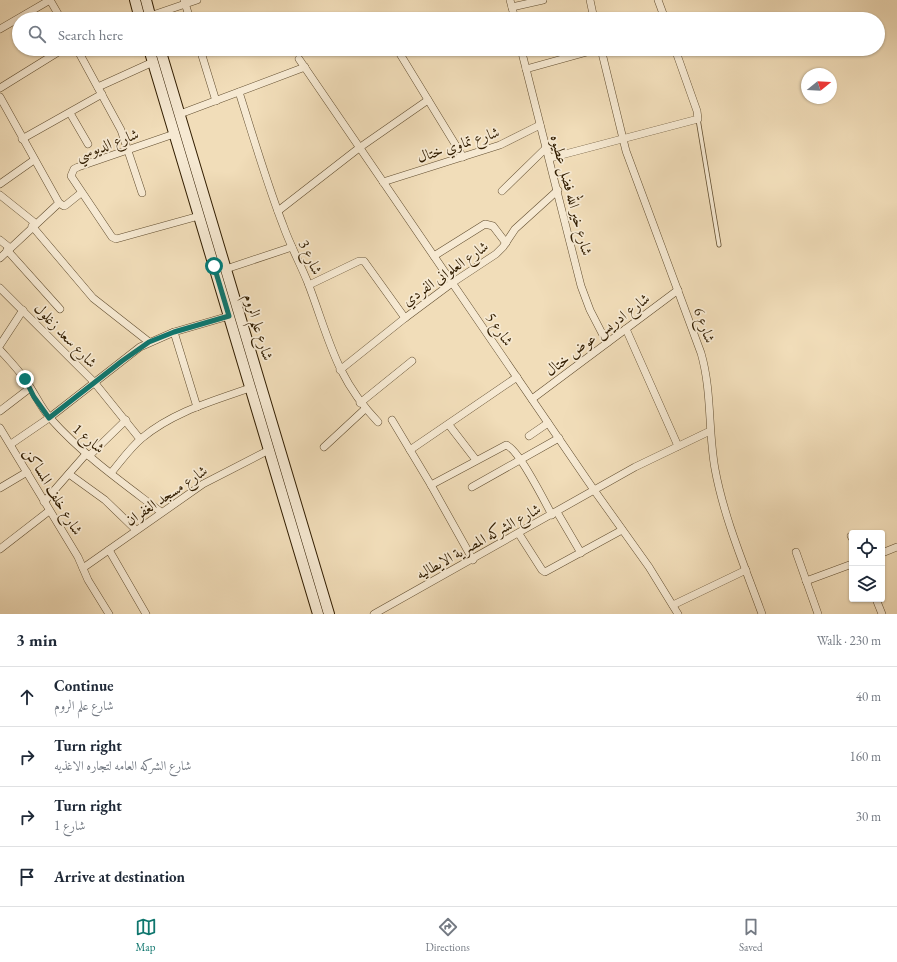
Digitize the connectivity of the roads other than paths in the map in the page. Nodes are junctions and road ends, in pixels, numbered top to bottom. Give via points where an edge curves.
1 (50, 0) edge
2 (134, 0) edge
3 (146, 0) edge
4 (197, 0) edge
5 (543, 0) edge
6 (590, 0) edge
7 (658, 0) edge
8 (185, 2) edge
9 (511, 4) edge
10 (29, 12) edge
11 (57, 12) edge
12 (138, 12) edge
13 (149, 12) edge
14 (164, 12) edge
15 (188, 12) edge
16 (593, 12) edge
17 (662, 12) edge
18 (12, 22) edge
19 (0, 29) edge
20 (53, 56) edge
21 (81, 56) edge
22 (151, 56) edge
23 (162, 56) edge
24 (202, 56) edge
25 (401, 56) edge
26 (523, 56) edge
27 (573, 56) edge
28 (604, 56) edge
29 (677, 56) edge
30 (299, 59) dead end
31 (153, 62) junction
32 (305, 67) junction
33 (526, 69) junction
34 (168, 74) junction
35 (157, 76) junction
36 (98, 87) junction
37 (0, 88) edge
38 (239, 92) junction
39 (102, 94) junction
40 (0, 97) edge
41 (428, 100) junction
42 (216, 101) junction
43 (70, 112) junction
44 (180, 114) junction
45 (698, 119) junction
46 (540, 125) junction
47 (174, 134) junction
48 (22, 139) junction
49 (622, 140) junction
50 (88, 144) dead end
51 (359, 148) junction
52 (546, 148) junction
53 (129, 149) junction
54 (462, 157) junction
55 (550, 158) junction
56 (34, 160) junction
57 (0, 173) edge
58 (3, 182) edge
59 (383, 182) junction
60 (558, 190) junction
61 (502, 191) dead end
62 (81, 193) junction
63 (142, 193) dead end
64 (0, 195) edge
65 (58, 203) junction
66 (278, 211) junction
67 (199, 216) junction
68 (34, 224) junction
69 (0, 240) edge
70 (506, 244) junction
71 (719, 245) dead end
72 (292, 247) junction
73 (8, 249) junction
74 (434, 256) junction
75 (0, 258) edge
76 (226, 269) junction
77 (452, 283) junction
78 (309, 285) junction
79 (0, 288) edge
80 (678, 290) junction
81 (60, 309) dead end
82 (24, 310) junction
83 (229, 316) junction
84 (405, 318) junction
85 (626, 329) junction
86 (174, 332) junction
87 (149, 342) junction
88 (607, 343) junction
89 (0, 345) edge
90 (0, 350) edge
91 (412, 361) dead end
92 (340, 370) junction
93 (258, 377) junction
94 (517, 377) junction
95 (94, 382) junction
96 (249, 384) junction
97 (30, 388) junction
98 (532, 399) junction
99 (360, 403) junction
100 (197, 407) junction
101 (366, 409) junction
102 (0, 411) edge
103 (49, 418) junction
104 (126, 420) junction
105 (392, 420) dead end
106 (378, 422) dead end
107 (548, 423) junction
108 (449, 424) junction
109 (0, 428) edge
110 (710, 430) junction
111 (529, 436) dead end
112 (559, 438) junction
113 (140, 439) junction
114 (11, 444) junction
115 (678, 446) junction
116 (324, 447) dead end
117 (269, 450) junction
118 (410, 450) junction
119 (87, 455) junction
120 (476, 460) junction
121 (520, 460) junction
122 (27, 472) junction
123 (111, 473) junction
124 (68, 474) junction
125 (432, 485) junction
126 (0, 488) edge
127 (472, 488) dead end
128 (594, 490) junction
129 (44, 502) junction
130 (49, 511) junction
131 (161, 512) junction
132 (555, 513) junction
133 (136, 530) junction
134 (622, 530) junction
135 (519, 534) junction
136 (897, 547) edge
137 (0, 549) edge
138 (109, 550) junction
139 (796, 552) dead end
140 (885, 552) edge
141 (581, 554) junction
142 (473, 560) junction
143 (849, 565) edge
144 (83, 568) junction
145 (746, 570) junction
146 (806, 581) junction
147 (877, 602) edge
148 (673, 606) junction
149 (109, 614) edge
150 (146, 614) edge
151 (318, 614) edge
152 (329, 614) edge
153 (374, 614) edge
154 (678, 614) edge
155 (762, 614) edge
156 (818, 614) edge
157 (882, 614) edge

1 - 10 street
1 - 11 street
2 - 12 street
3 - 13 street
4 - 8 street
5 - 9 street
6 - 16 street
7 - 17 street
8 - 14 street
8 - 15 street
18 - 19 street
20 - 37 street
21 - 36 street
22 - 31 street, شارع علم الروم
23 - 34 street, شارع علم الروم
24 - 42 street
25 - 41 street
26 - 33 street, شارع خير الله فضل عطيوه
27 - 33 street
28 - 49 street, شارع 6
29 - 45 street
30 - 32 street, شارع 5
31 - 35 street, شارع علم الروم
31 - 36 street
32 - 38 street
32 - 51 street, شارع 5
33 - 46 street, شارع خير الله فضل عطيوه
34 - 35 street
34 - 44 street, شارع علم الروم
35 - 47 street, شارع علم الروم
36 - 39 street
38 - 42 street
38 - 66 street, شارع 3
39 - 43 street
39 - 53 street
40 - 48 street
41 - 51 street
41 - 54 street
42 - 44 street
43 - 48 street
43 - 50 street
44 - 76 street, شارع علم الروم
45 - 49 street
45 - 71 lane
46 - 52 street, شارع خير الله فضل عطيوه
46 - 54 street, شارع تماوي ختال via 500,145
47 - 53 street, شارع الديوسي
47 - 67 street, شارع علم الروم
48 - 56 street
49 - 55 street
49 - 80 street, شارع 6
51 - 59 street, شارع 5
51 - 66 street
52 - 55 street, شارع خير الله فضل عطيوه
52 - 61 street
53 - 62 street, شارع الديوسي via 74,169 71,176
53 - 63 street
54 - 59 street, شارع تماوي ختال
55 - 60 street, شارع خير الله فضل عطيوه
56 - 58 street
56 - 65 street
57 - 58 street
59 - 74 street, شارع 5
60 - 70 street, شارع العلوانى الفردي via 516,229
60 - 88 street, شارع خير الله فضل عطيوه via 585,298
62 - 65 street via 64,206
62 - 67 street via 116,239
64 - 68 street
65 - 68 street
66 - 72 street, شارع 3
67 - 83 street, شارع علم الروم
68 - 73 street
68 - 87 street via 93,298
69 - 73 street
70 - 74 street via 493,226 485,224
70 - 77 street, شارع العلوانى الفردي via 496,254
72 - 76 street
72 - 78 street, شارع 3
73 - 75 street
73 - 81 street
74 - 77 street, شارع 5
76 - 93 street, شارع علم الروم
77 - 84 street, شارع العلوانى الفردي
77 - 94 street, شارع 5
78 - 84 street via 364,261
78 - 92 street, شارع 3
79 - 82 street, شارع سعد زغلول
80 - 85 street, شارع ادريس عوض ختال
80 - 110 street, شارع 6 via 704,365
82 - 89 street
82 - 95 street, شارع سعد زغلول
83 - 86 street
83 - 96 street, شارع علم الروم
84 - 92 street, شارع العلوانى الفردي
85 - 88 street, شارع ادريس عوض ختال
85 - 115 street
86 - 87 street
86 - 100 street
87 - 95 street
88 - 98 street, شارع ادريس عوض ختال
90 - 97 street, شارع 1
91 - 99 street
92 - 99 street, شارع 3
93 - 96 street
93 - 152 street, شارع علم الروم
94 - 98 street, شارع 5
94 - 108 street
95 - 103 street
95 - 104 street, شارع سعد زغلول
96 - 100 street
96 - 117 street, شارع علم الروم
97 - 102 street
97 - 103 street, شارع 1
98 - 107 street, شارع 5
99 - 101 street, شارع 3
100 - 113 street via 173,418
101 - 106 street, شارع 3
101 - 116 street
103 - 114 street
103 - 119 street, شارع 1
104 - 113 street, شارع سعد زغلول
104 - 119 street
105 - 118 street
107 - 111 street
107 - 112 street, شارع 5
108 - 118 street
108 - 120 street
109 - 114 street, شارع خلف المساكن
110 - 115 street, شارع الشركه المصرية الايطاليه
110 - 145 street, شارع 6 via 719,487
112 - 121 street
112 - 128 street, شارع 5
113 - 123 street
114 - 122 street, شارع خلف المساكن
115 - 128 street, شارع الشركه المصرية الايطاليه
117 - 131 street, شارع مسجد الغفران via 215,477
117 - 151 street, شارع علم الروم
118 - 125 street
119 - 123 street, شارع 1
119 - 124 street
120 - 121 street via 506,445 511,447
120 - 125 street
121 - 127 street
121 - 132 street
122 - 126 street
122 - 129 street, شارع خلف المساكن
123 - 131 street, شارع 1
124 - 129 street
124 - 133 street via 105,500
125 - 142 street
128 - 132 street, شارع الشركه المصرية الايطاليه
128 - 134 street, شارع 5
129 - 130 street, شارع خلف المساكن
130 - 137 street
130 - 144 street, شارع خلف المساكن
131 - 133 street, شارع مسجد الغفران
132 - 135 street, شارع الشركه المصرية الايطاليه
132 - 141 street
133 - 138 street, شارع مسجد الغفران
134 - 141 street
134 - 148 street, شارع 5
135 - 141 street via 543,572
135 - 142 street, شارع الشركه المصرية الايطاليه
136 - 140 street
138 - 144 street, شارع مسجد الغفران
138 - 150 street
139 - 146 street
142 - 153 street, شارع الشركه المصرية الايطاليه
143 - 146 street
144 - 149 street, شارع خلف المساكن
145 - 148 street
145 - 155 street, شارع 6
146 - 156 street
147 - 157 street
148 - 154 street, شارع 5

